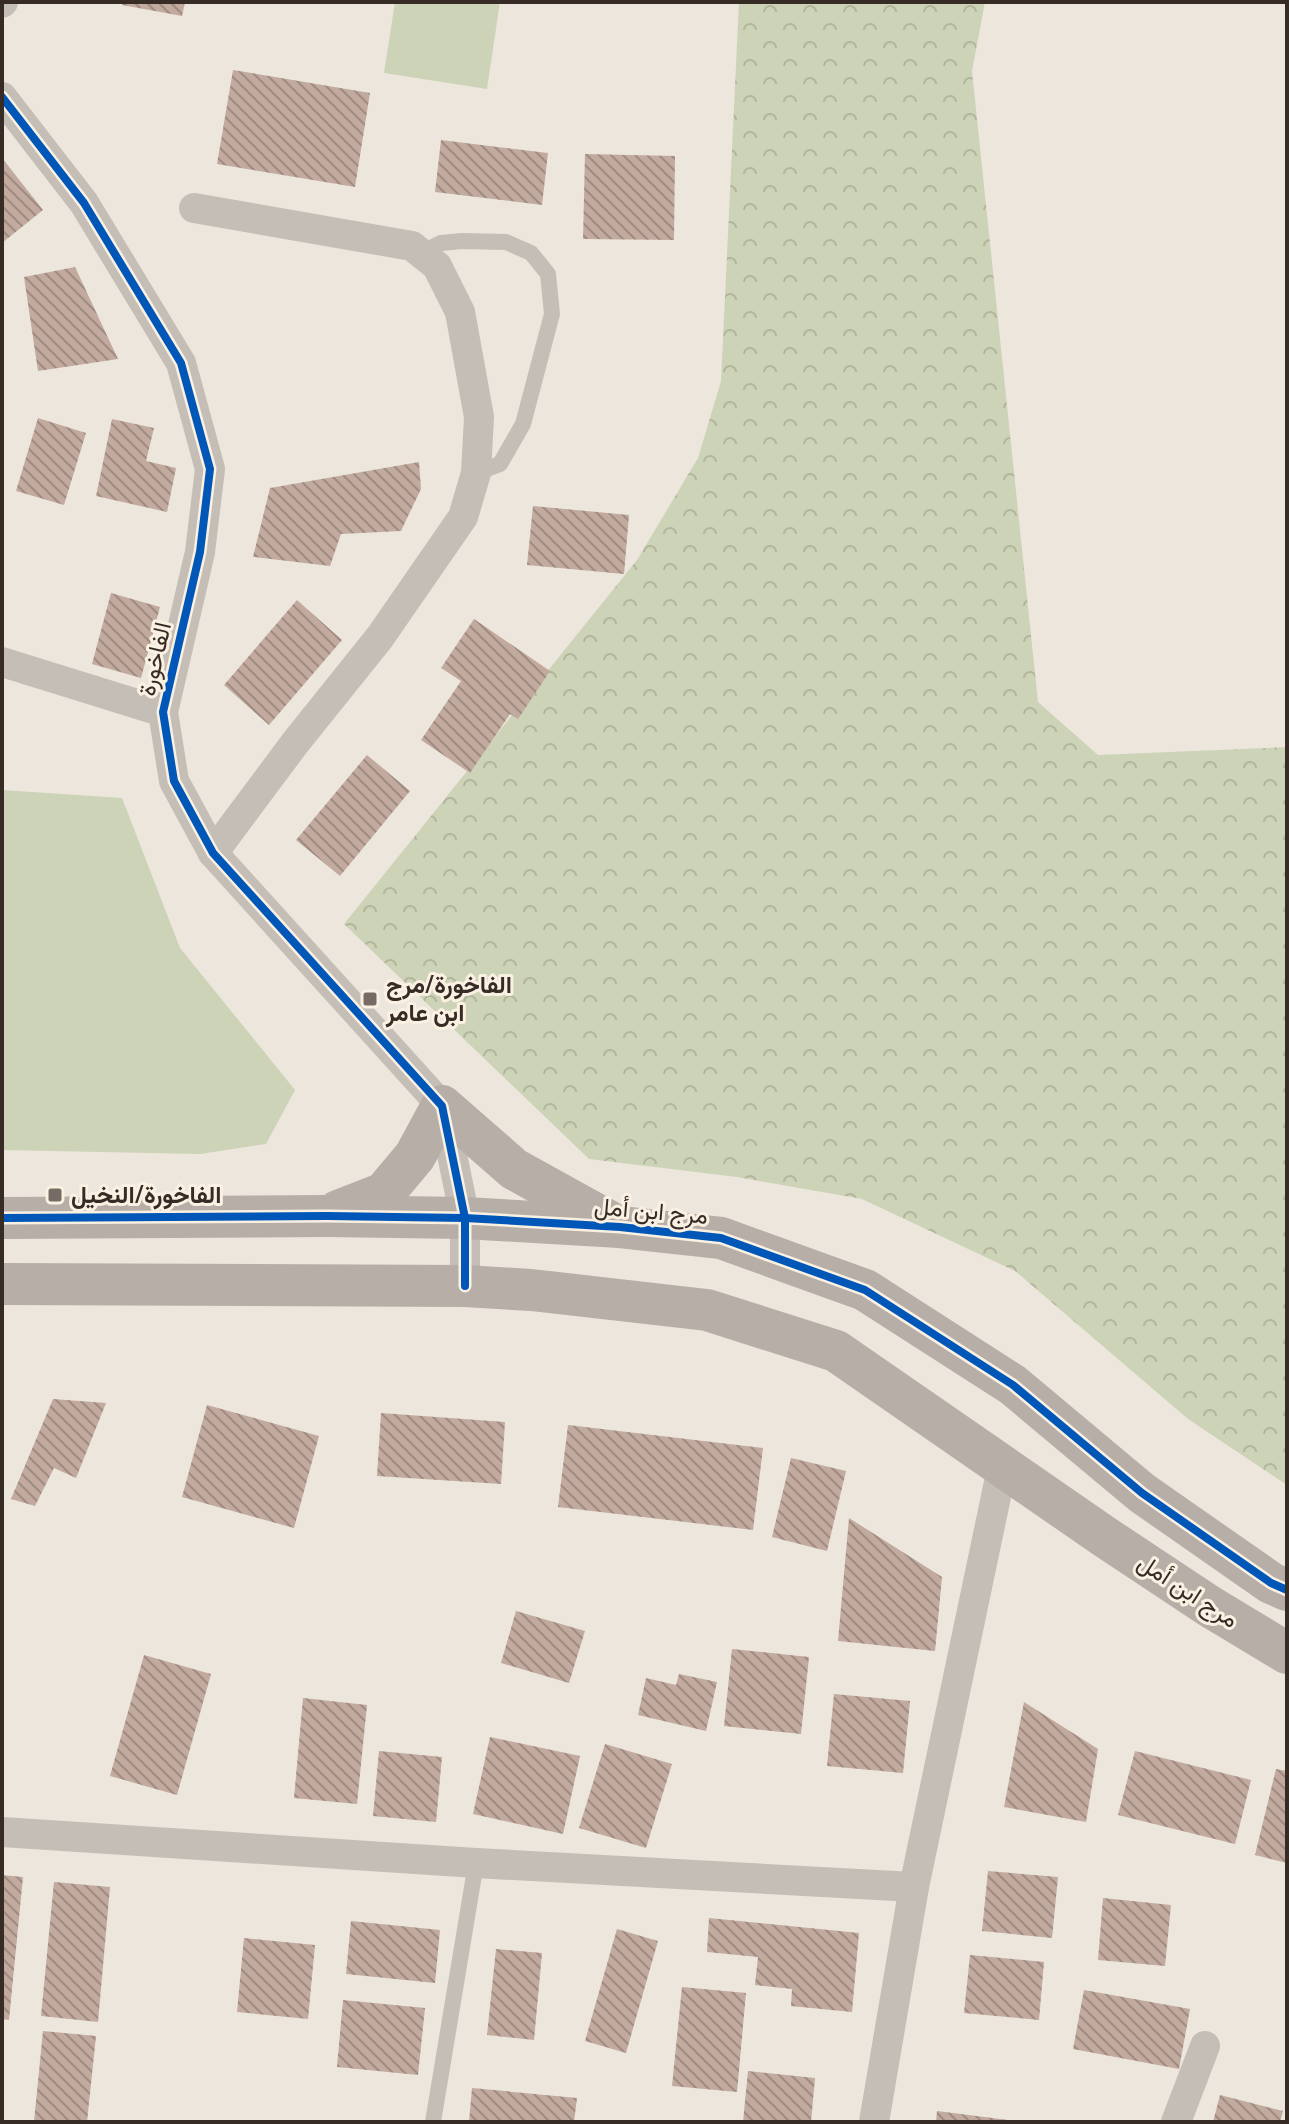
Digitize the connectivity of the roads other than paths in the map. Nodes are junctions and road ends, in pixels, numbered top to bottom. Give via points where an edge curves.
1 (2, 97) edge
2 (194, 208) dead end
3 (421, 253) junction
4 (476, 473) junction
5 (2, 662) edge
6 (163, 712) junction
7 (213, 853) junction
8 (442, 1106) junction
9 (327, 1216) junction
10 (2, 1218) edge
11 (465, 1218) junction
12 (620, 1227) junction
13 (2, 1284) edge
14 (465, 1286) junction
15 (1002, 1468) junction
16 (1287, 1590) edge
17 (1287, 1653) edge
18 (2, 1832) edge
19 (476, 1863) junction
20 (914, 1887) junction
21 (1205, 2046) dead end
22 (433, 2122) edge
23 (874, 2122) edge
24 (1176, 2122) edge

1 - 6 street, الفاخورة via 84,203 181,363 210,469 200,552
2 - 3 street via 412,246
3 - 4 street via 437,266 460,312 479,417
3 - 4 lane via 441,243 506,242 531,253 548,274 552,314 523,424 500,464
4 - 7 street via 455,529 380,637
5 - 6 street
6 - 7 street, الفاخورة via 174,781
7 - 8 street, الفاخورة
8 - 9 street via 415,1156 384,1193
8 - 11 street
8 - 12 street via 514,1169
9 - 10 street, مرج ابن أمل
9 - 11 street, مرج ابن أمل
11 - 12 street, مرج ابن أمل
11 - 14 street
12 - 16 street, مرج ابن أمل via 721,1238 865,1290 1013,1385 1142,1493
13 - 14 street, مرج ابن أمل
14 - 15 street, مرج ابن أمل via 707,1310 836,1351
15 - 17 street, مرج ابن أمل
15 - 20 street
18 - 19 street
19 - 20 street
19 - 22 lane
20 - 23 street
21 - 24 street

